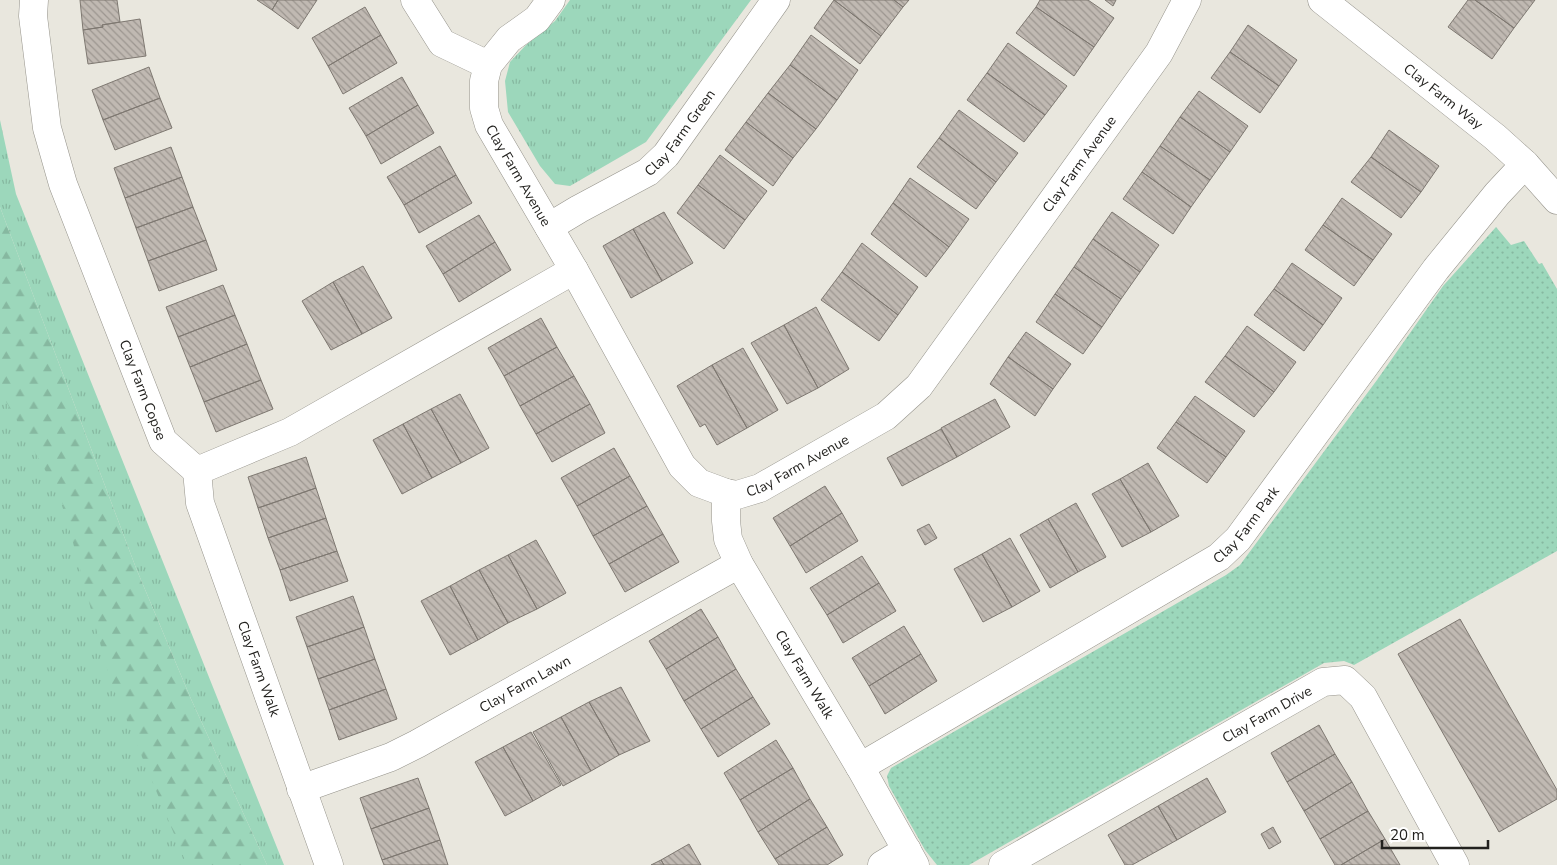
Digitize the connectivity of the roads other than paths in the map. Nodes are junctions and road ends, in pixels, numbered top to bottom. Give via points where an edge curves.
1 (34, 0) edge
2 (415, 0) edge
3 (550, 0) edge
4 (776, 0) edge
5 (1187, 0) edge
6 (1322, 0) edge
7 (488, 64) junction
8 (1525, 164) junction
9 (1557, 200) edge
10 (549, 227) junction
11 (574, 270) junction
12 (197, 471) junction
13 (726, 493) junction
14 (739, 564) junction
15 (860, 767) junction
16 (301, 789) junction
17 (911, 858) edge
18 (329, 865) edge
19 (882, 865) edge
20 (1002, 865) edge
21 (1455, 865) edge

1 - 12 street, Clay Farm Copse via 32,16 47,128 63,184 163,441
2 - 7 street via 442,43
3 - 7 street via 537,18 509,39
4 - 10 street, Clay Farm Green via 666,156 648,172
5 - 13 street, Clay Farm Avenue via 1159,54 920,386 886,416 760,488 737,495
6 - 8 street, Clay Farm Way
7 - 10 street, Clay Farm Avenue via 484,108 489,125
8 - 9 street, Clay Farm Way
8 - 15 street, Clay Farm Park via 1436,269 1238,539 1219,558
10 - 11 street, Clay Farm Avenue
11 - 12 street via 290,432
11 - 13 street, Clay Farm Avenue via 682,466 699,483
12 - 16 street, Clay Farm Walk via 200,503
13 - 14 street, Clay Farm Walk via 728,539
14 - 15 street, Clay Farm Walk
14 - 16 street, Clay Farm Lawn via 417,744 391,757
15 - 17 street, Clay Farm Walk
16 - 18 street, Clay Farm Walk
17 - 19 street, Clay Farm Walk
20 - 21 street, Clay Farm Drive via 1323,682 1345,680 1363,697

